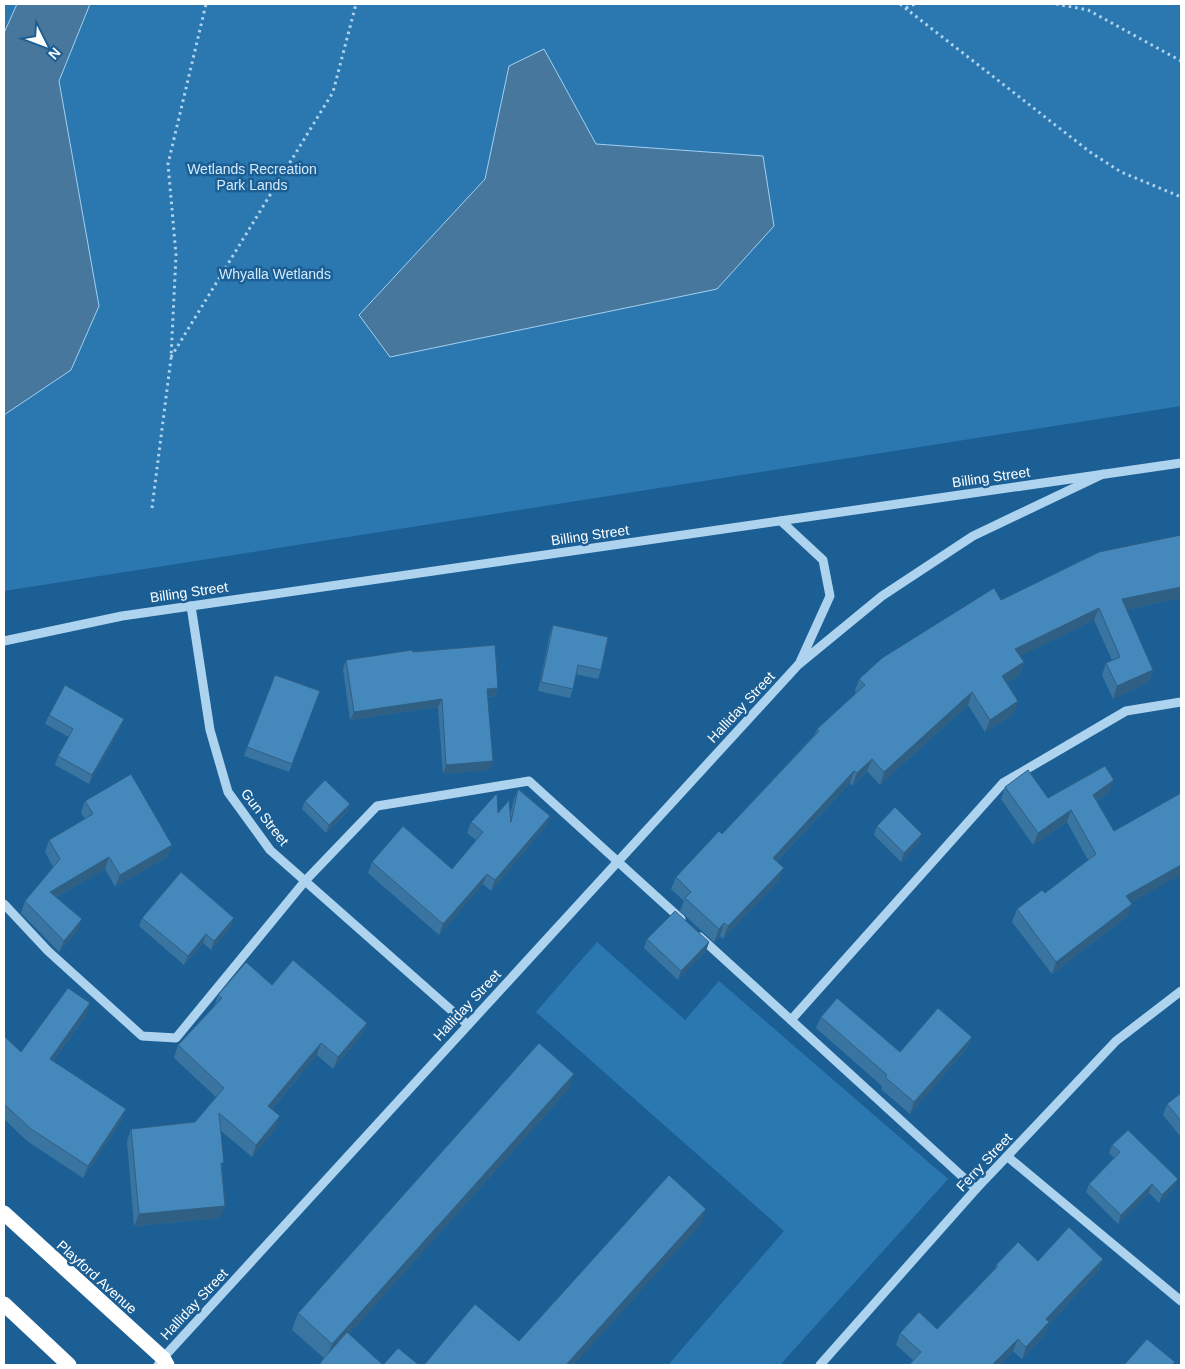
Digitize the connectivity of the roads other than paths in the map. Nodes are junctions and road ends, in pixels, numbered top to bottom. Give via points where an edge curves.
1 (1181, 463) edge
2 (1102, 474) junction
3 (781, 521) junction
4 (192, 606) junction
5 (4, 641) edge
6 (798, 665) junction
7 (1181, 702) edge
8 (618, 861) junction
9 (305, 881) junction
10 (4, 904) edge
11 (1181, 991) edge
12 (791, 1020) junction
13 (468, 1025) junction
14 (1008, 1157) junction
15 (976, 1190) junction
16 (4, 1213) edge
17 (1181, 1301) edge
18 (4, 1304) edge
19 (162, 1363) edge
20 (69, 1365) edge
21 (820, 1365) edge

1 - 2 street, Billing Street
2 - 3 street, Billing Street
2 - 6 street, Halliday Street via 973,536 882,596
3 - 4 street, Billing Street
3 - 6 street, Halliday Street via 823,560 830,596
4 - 5 street, Billing Street via 122,616
4 - 9 street, Gun Street via 210,730 228,792 270,850
6 - 8 street, Halliday Street
7 - 12 street via 1126,711 1003,783
8 - 9 street via 529,781 377,806
8 - 12 street
8 - 13 street, Halliday Street
9 - 10 street via 176,1038 142,1036 48,951
9 - 13 street, Gun Street
11 - 14 street, Ferry Street via 1116,1041
12 - 15 street
13 - 19 street, Halliday Street
14 - 15 street, Ferry Street
14 - 17 street
15 - 21 street, Ferry Street
16 - 19 highway, Playford Avenue
18 - 20 highway

